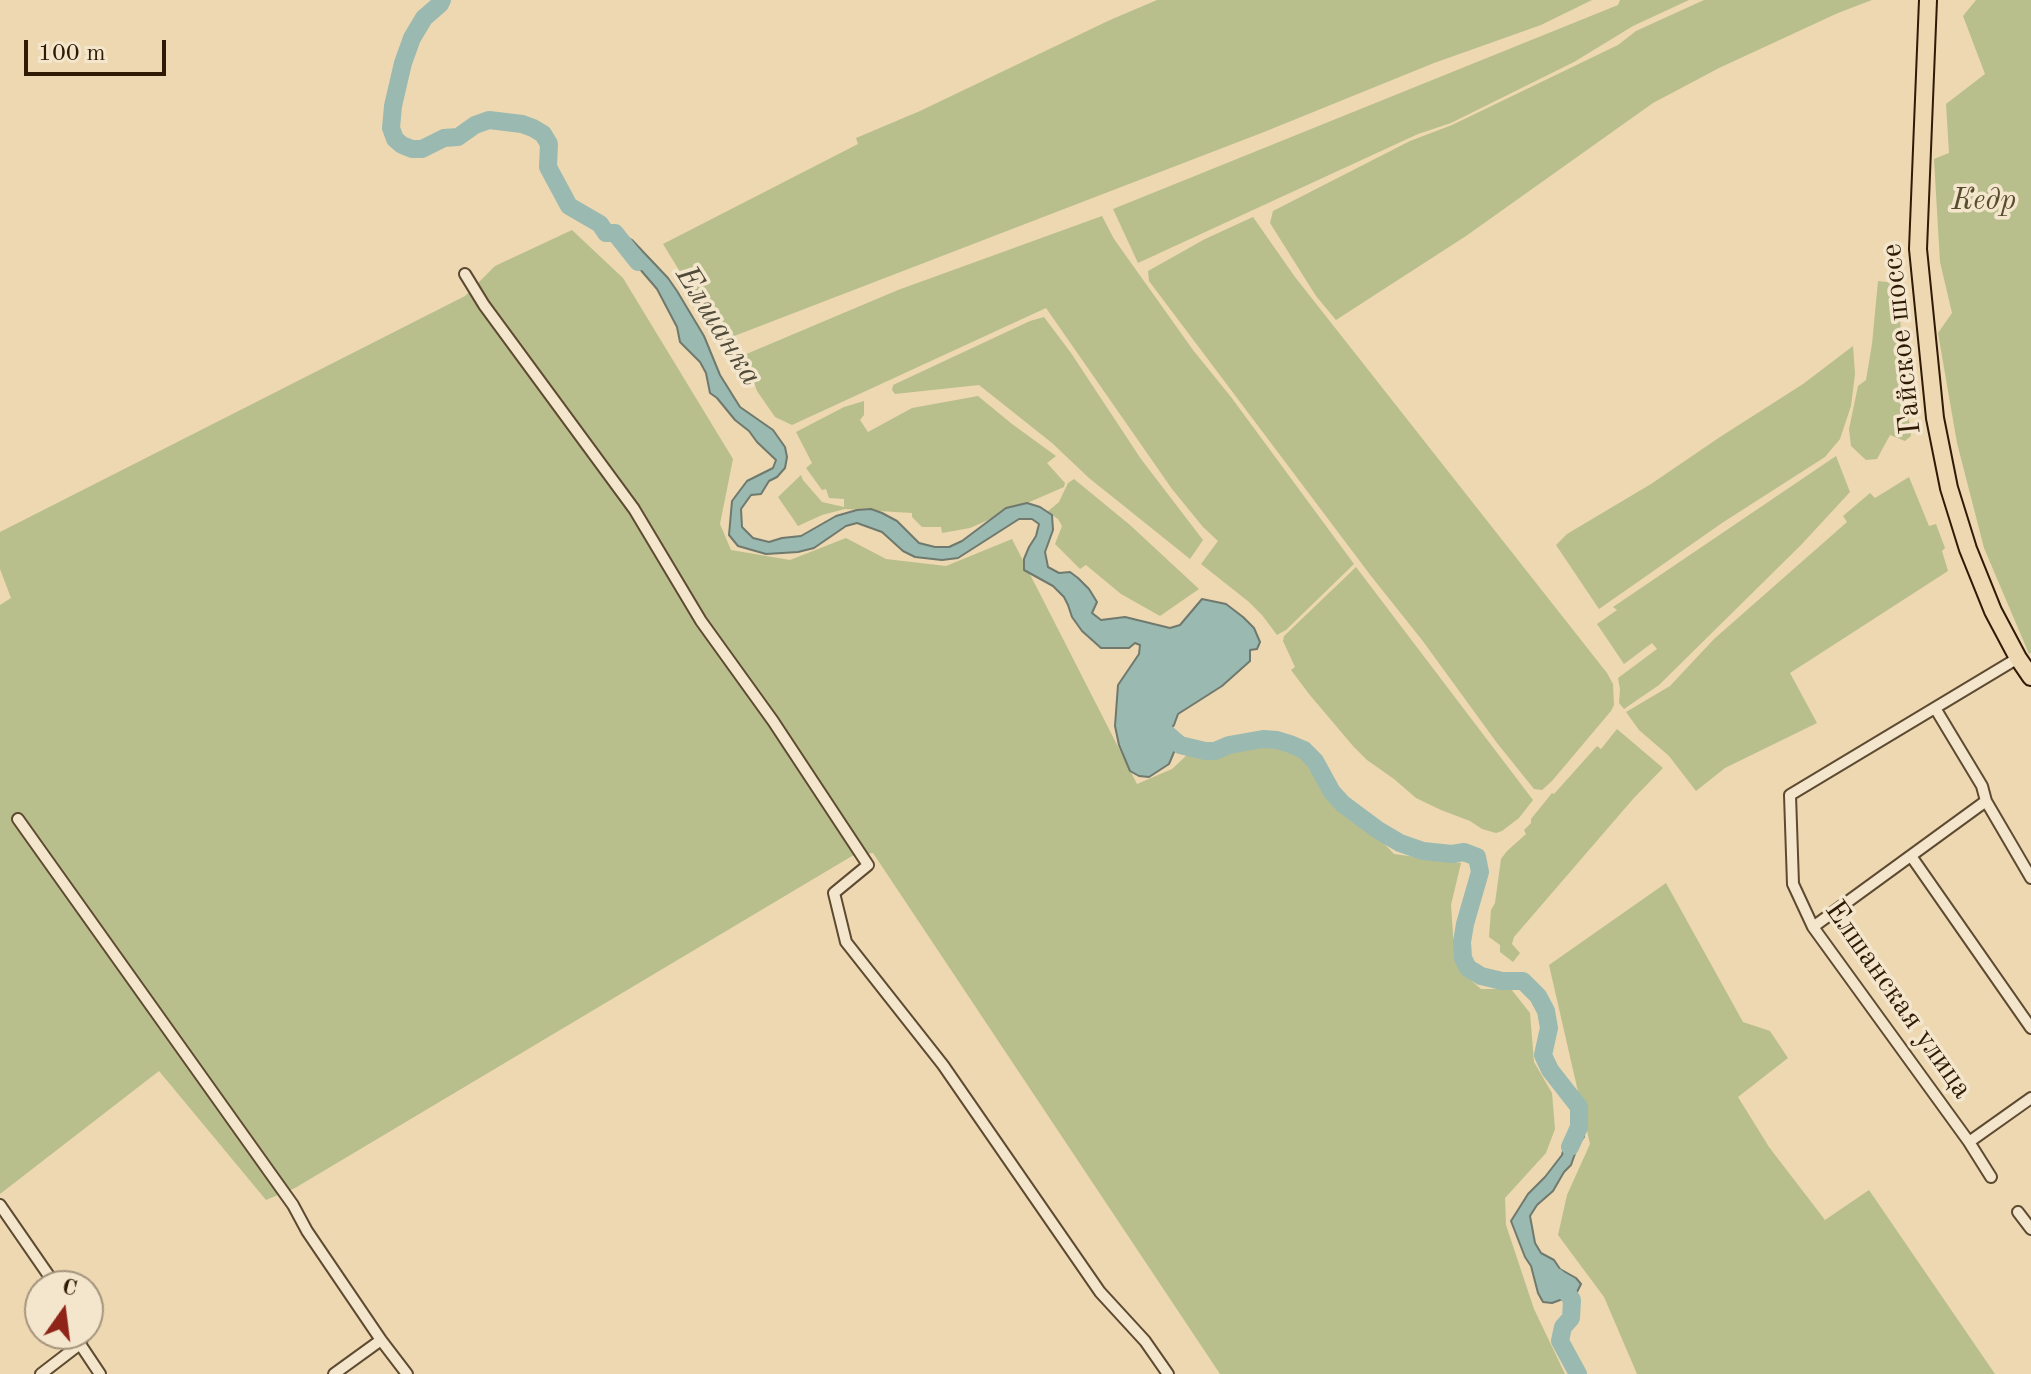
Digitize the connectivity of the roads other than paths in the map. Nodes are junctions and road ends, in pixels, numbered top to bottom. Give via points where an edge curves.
1 (1928, 0) edge
2 (465, 274) dead end
3 (2018, 658) junction
4 (2031, 677) edge
5 (1935, 708) junction
6 (1986, 801) junction
7 (18, 819) dead end
8 (1911, 856) junction
9 (2031, 878) edge
10 (1813, 927) junction
11 (2031, 1028) edge
12 (2031, 1098) edge
13 (1969, 1142) junction
14 (1991, 1177) dead end
15 (0, 1205) edge
16 (2018, 1212) dead end
17 (2031, 1229) edge
18 (45, 1270) edge
19 (381, 1340) junction
20 (69, 1350) edge
21 (88, 1350) edge
22 (41, 1374) edge
23 (100, 1374) edge
24 (334, 1374) edge
25 (407, 1374) edge
26 (1168, 1374) edge

1 - 3 main road, Гайское шоссе via 1918,249 1935,418 1968,549
2 - 26 street via 634,509 701,621 868,865 834,893 846,942 943,1065 1100,1292
3 - 4 main road, Гайское шоссе
3 - 5 street
5 - 6 street
5 - 10 street, Елшанская улица via 1790,795 1793,884
6 - 8 street
6 - 9 street
7 - 19 street via 293,1205
8 - 10 street
8 - 11 street
10 - 13 street, Елшанская улица
12 - 13 street
13 - 14 street, Елшанская улица
15 - 18 street
16 - 17 street
19 - 24 street
19 - 25 street
20 - 22 street
21 - 23 street

